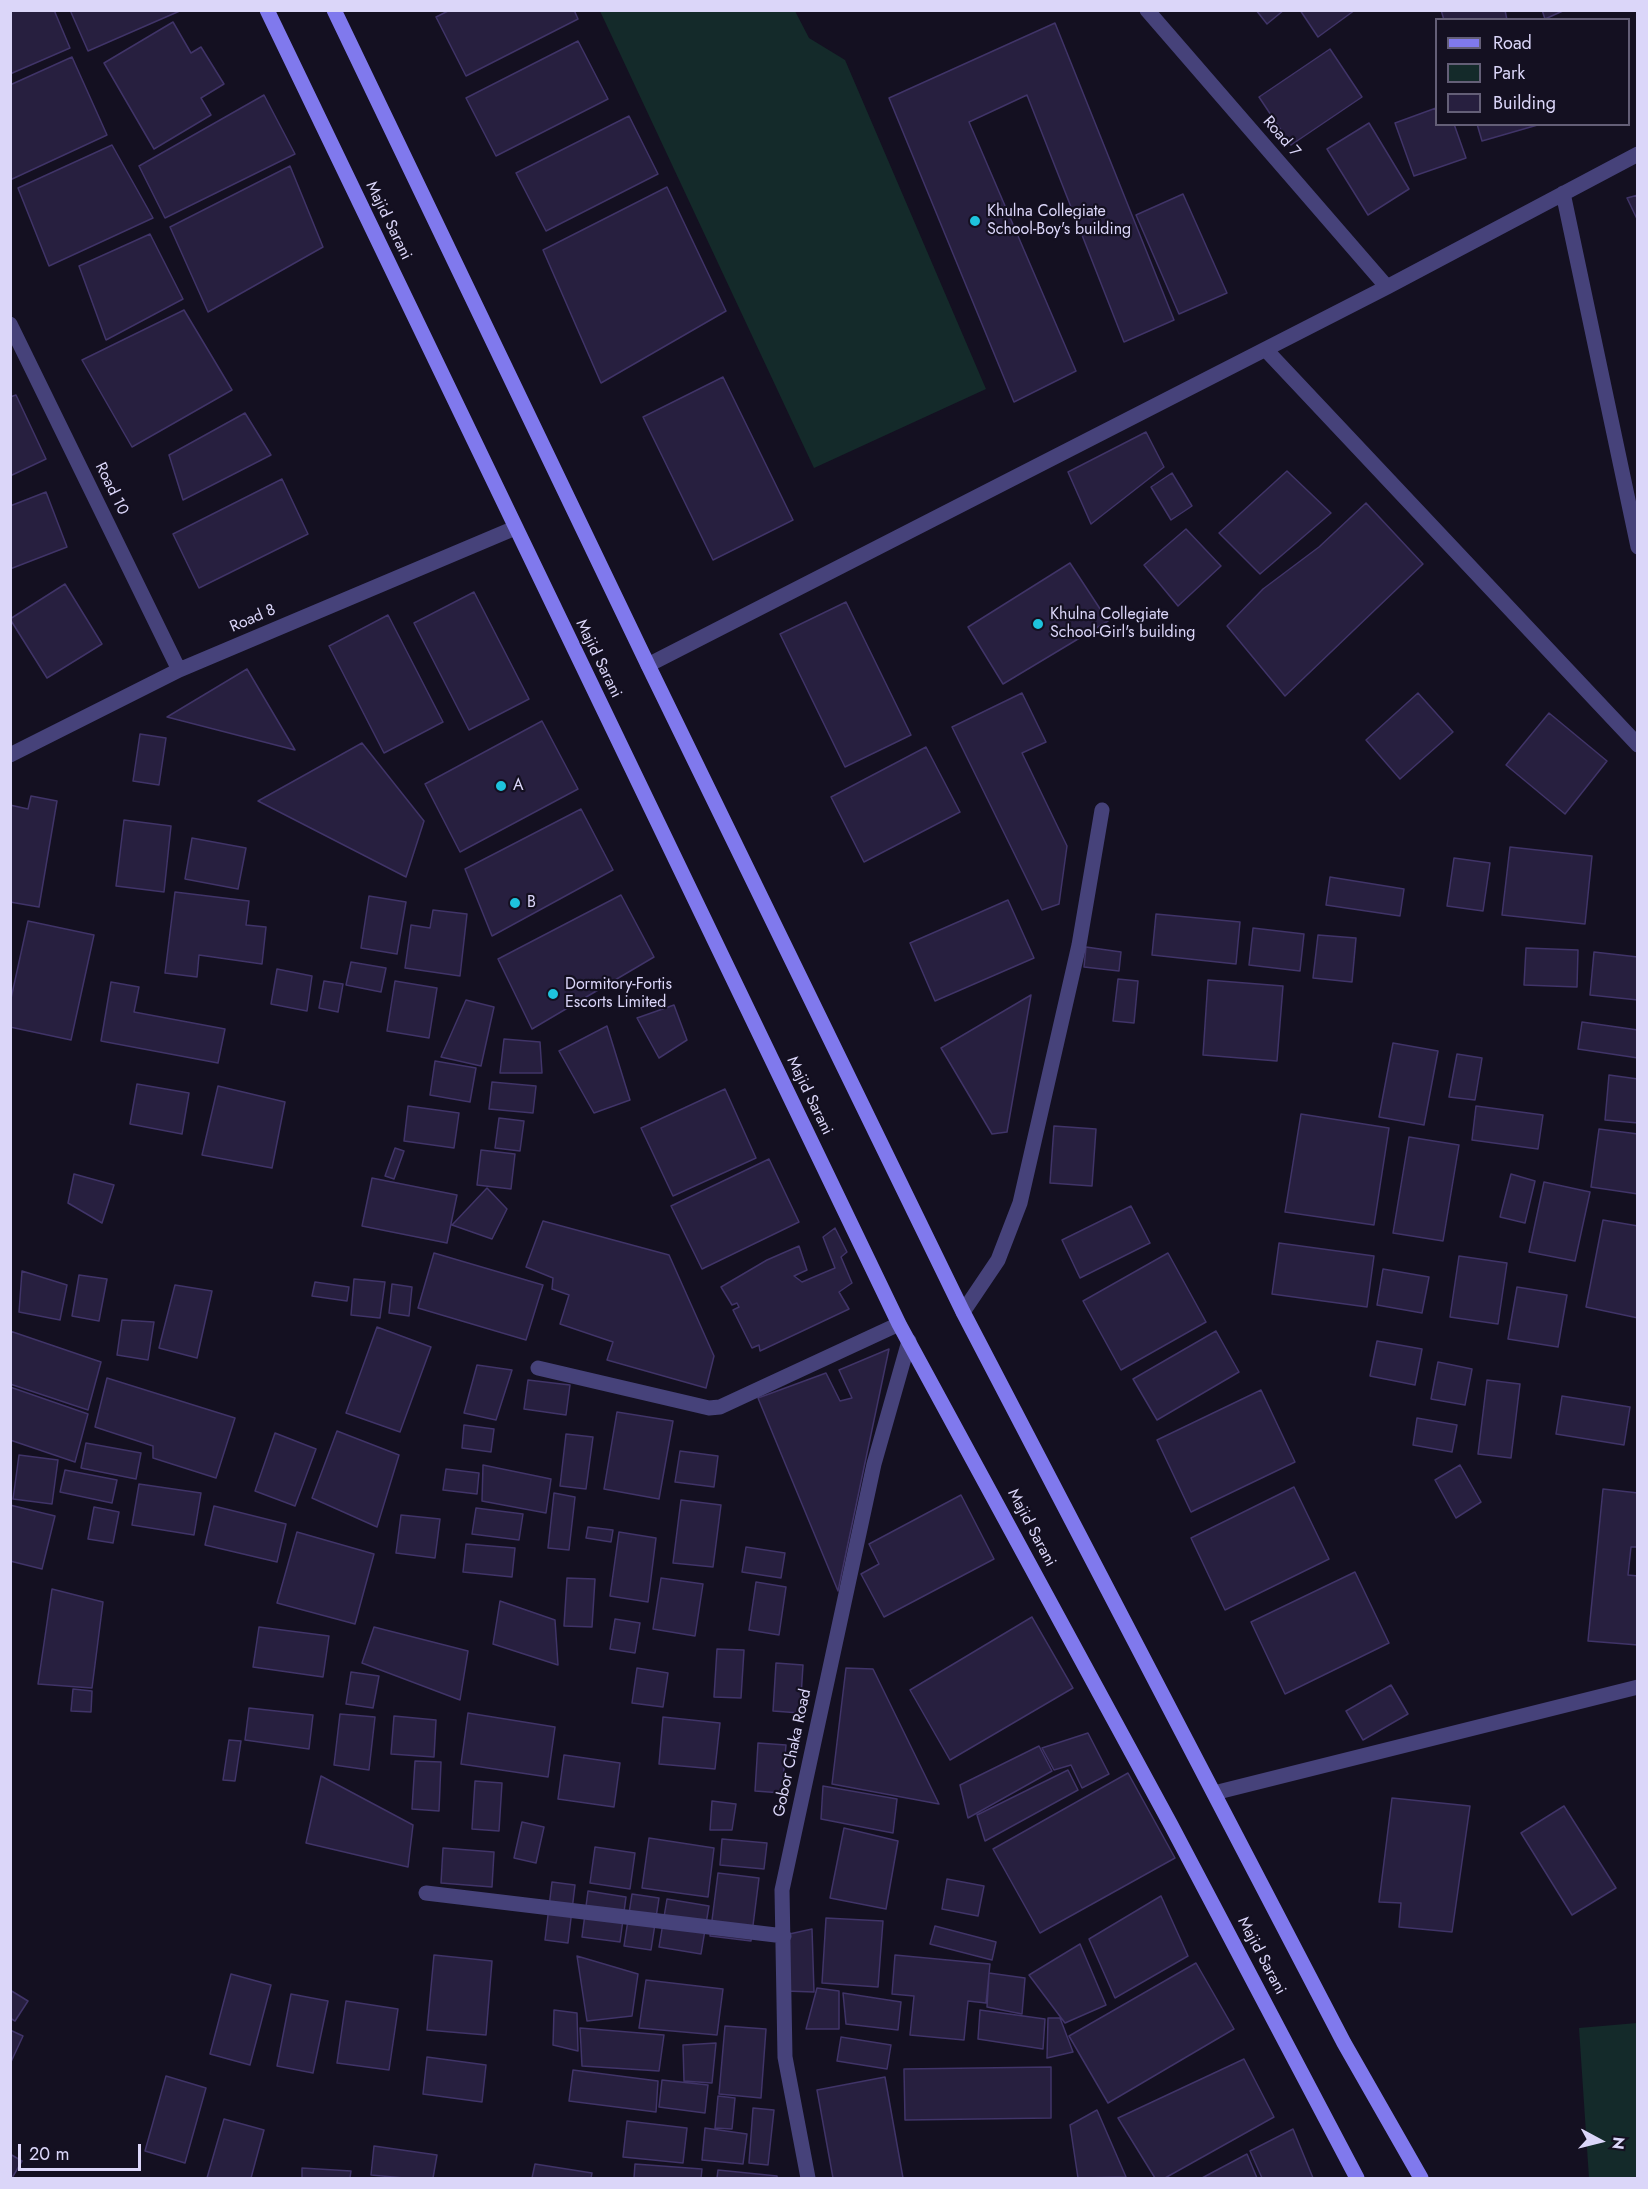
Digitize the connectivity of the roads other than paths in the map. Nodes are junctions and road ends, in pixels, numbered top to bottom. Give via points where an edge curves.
1 (267, 10) edge
2 (334, 10) edge
3 (1147, 10) edge
4 (1638, 154) edge
5 (1563, 193) junction
6 (1387, 287) junction
7 (10, 324) edge
8 (1266, 350) junction
9 (515, 528) junction
10 (1638, 547) edge
11 (648, 665) junction
12 (179, 670) junction
13 (1638, 745) edge
14 (10, 755) edge
15 (1102, 810) dead end
16 (963, 1312) junction
17 (899, 1324) junction
18 (909, 1341) junction
19 (538, 1368) dead end
20 (1638, 1687) edge
21 (1214, 1793) junction
22 (426, 1893) dead end
23 (784, 1936) junction
24 (808, 2178) edge
25 (1358, 2178) edge
26 (1421, 2178) edge

1 - 9 main road, Majid Sarani
2 - 11 main road, Majid Sarani
3 - 6 street, Road 7
4 - 5 street
5 - 6 street
5 - 10 street
6 - 8 street
7 - 12 street, Road 10
8 - 11 street
8 - 13 street
9 - 12 street, Road 8
9 - 17 main road, Majid Sarani
11 - 16 main road, Majid Sarani
12 - 14 street, Road 8
15 - 16 street via 1079,945 1020,1203 998,1260
16 - 21 main road, Majid Sarani
17 - 18 main road, Majid Sarani
17 - 19 street via 720,1407 709,1408
18 - 23 street, Gobor Chaka Road via 874,1464 782,1890
18 - 25 main road, Majid Sarani
20 - 21 street
21 - 26 main road, Majid Sarani via 1344,2043
22 - 23 street
23 - 24 street, Gobor Chaka Road via 785,2057

